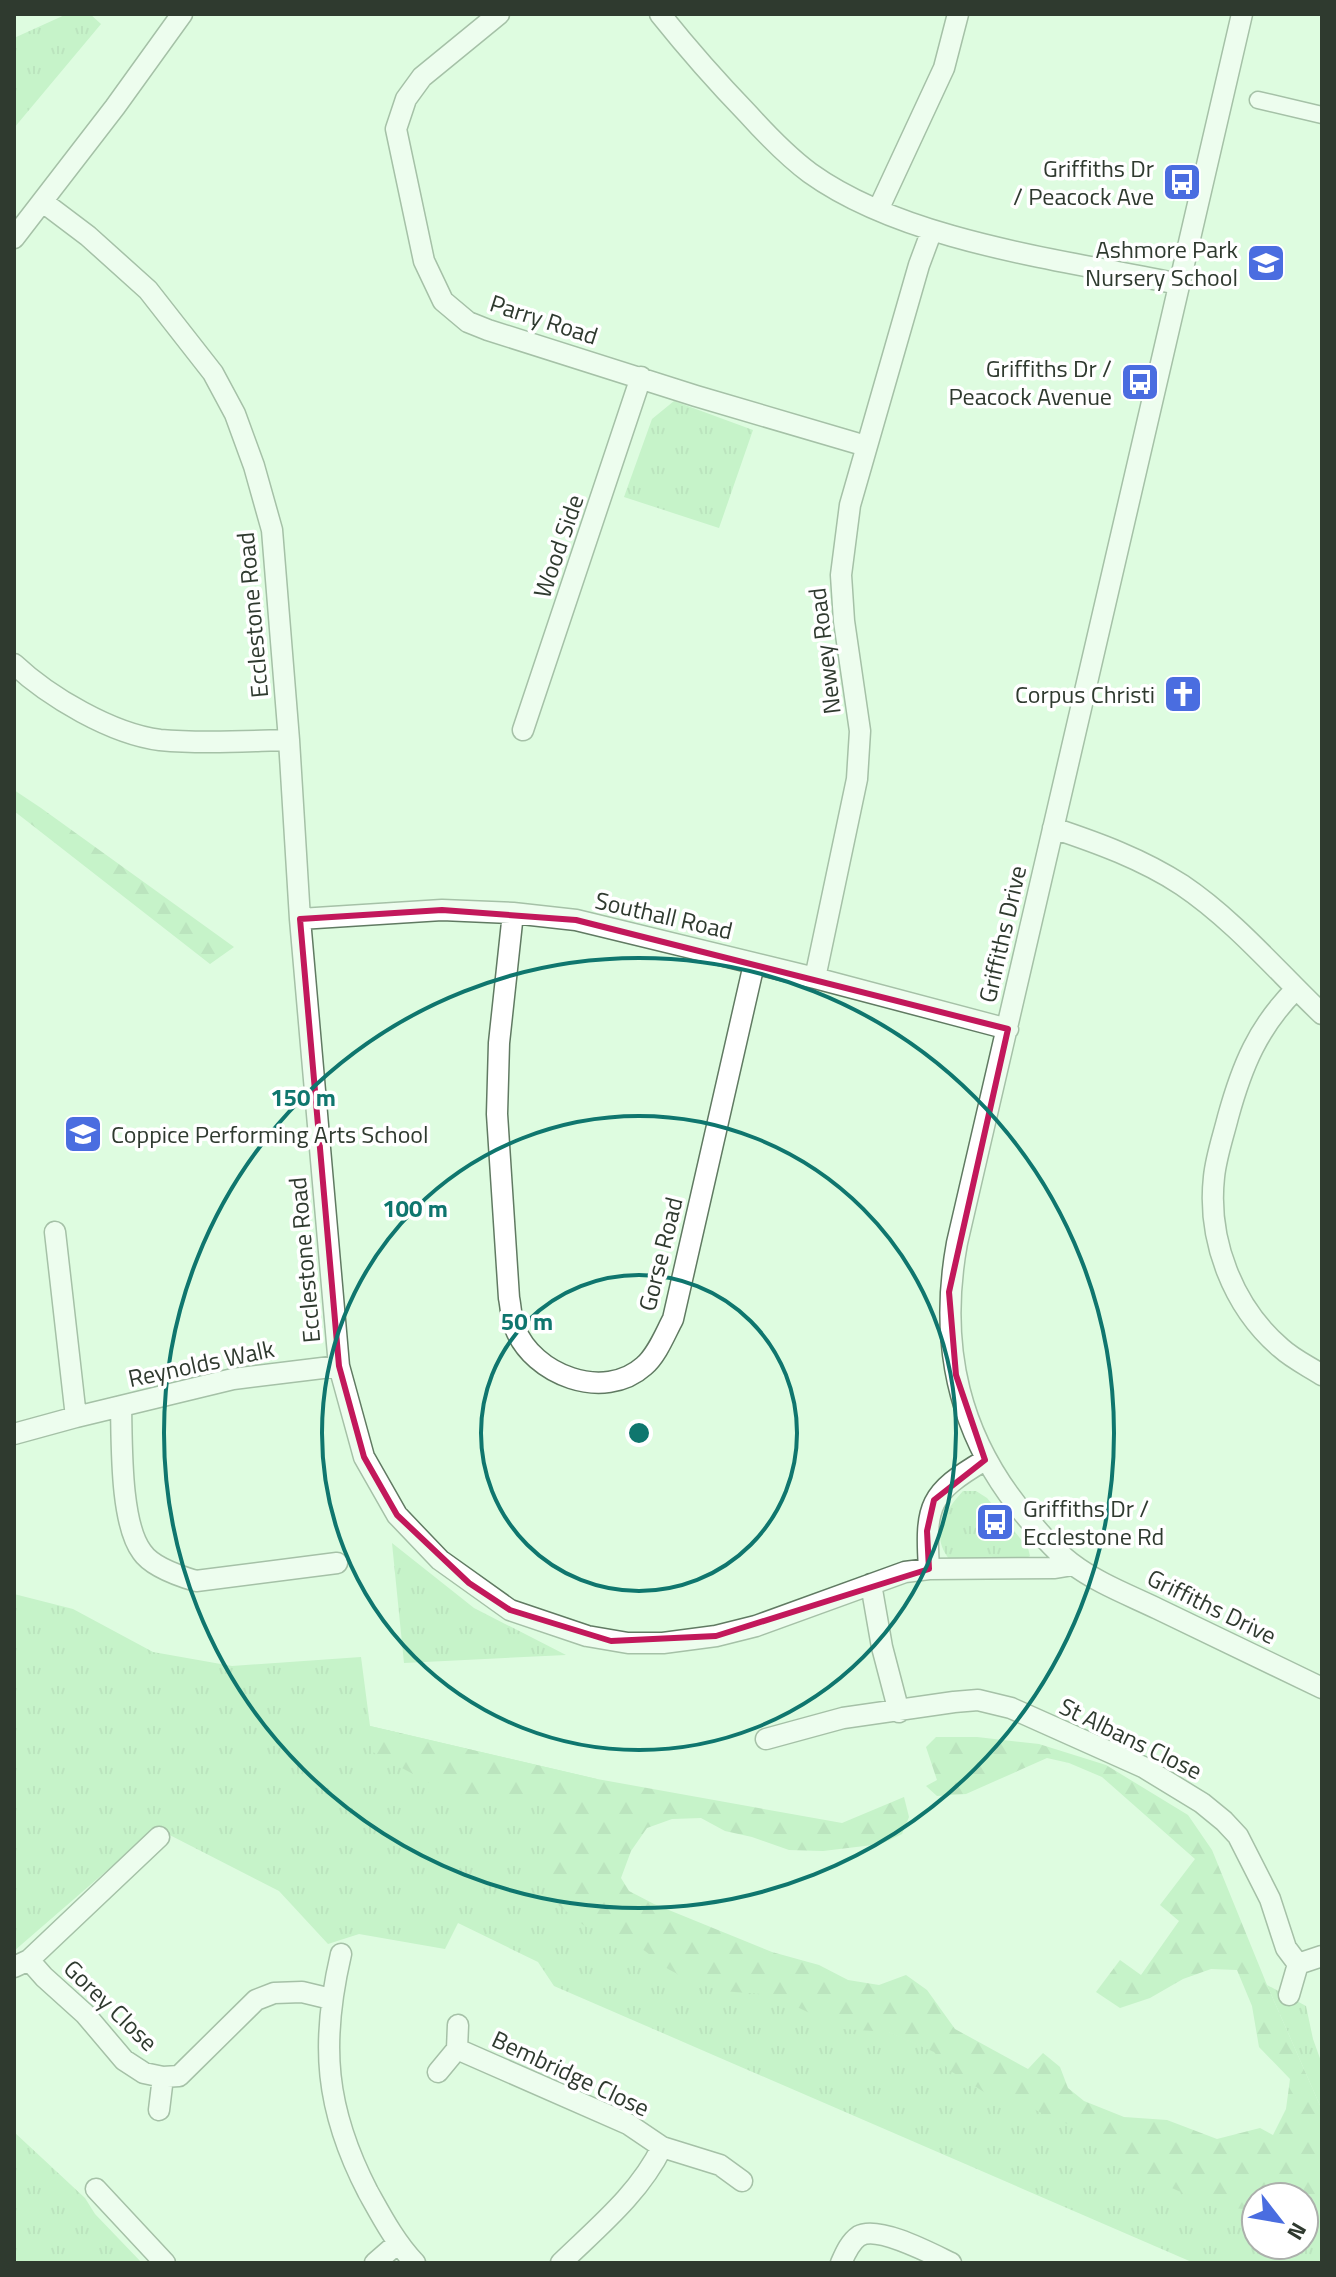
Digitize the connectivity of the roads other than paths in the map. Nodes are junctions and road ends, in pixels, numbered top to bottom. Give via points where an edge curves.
1 (182, 14) edge
2 (499, 14) edge
3 (660, 14) edge
4 (958, 14) edge
5 (1242, 14) edge
6 (1258, 100) dead end
7 (1322, 115) edge
8 (43, 202) junction
9 (878, 210) junction
10 (932, 230) junction
11 (14, 238) edge
12 (1179, 284) junction
13 (641, 377) junction
14 (866, 446) junction
15 (14, 664) edge
16 (523, 730) dead end
17 (289, 740) junction
18 (1053, 828) junction
19 (513, 913) junction
20 (300, 919) junction
21 (754, 964) junction
22 (815, 978) junction
23 (1296, 989) junction
24 (1322, 1014) edge
25 (1008, 1029) junction
26 (55, 1232) dead end
27 (339, 1366) junction
28 (1322, 1375) edge
29 (121, 1406) junction
30 (76, 1417) junction
31 (14, 1434) edge
32 (985, 1460) junction
33 (337, 1563) dead end
34 (1073, 1565) junction
35 (929, 1569) junction
36 (871, 1584) junction
37 (1322, 1688) edge
38 (899, 1712) junction
39 (766, 1739) dead end
40 (159, 1837) dead end
41 (341, 1954) dead end
42 (1322, 1956) edge
43 (22, 1964) edge
44 (1298, 1964) junction
45 (1289, 1995) dead end
46 (331, 1999) junction
47 (458, 2025) dead end
48 (457, 2049) junction
49 (438, 2072) dead end
50 (163, 2077) junction
51 (159, 2110) dead end
52 (662, 2147) junction
53 (742, 2181) dead end
54 (96, 2189) dead end
55 (398, 2243) junction
56 (165, 2263) edge
57 (375, 2263) edge
58 (415, 2263) edge
59 (561, 2263) edge
60 (841, 2263) edge
61 (951, 2263) edge

1 - 8 street
2 - 13 street, Parry Road via 422,77 406,99 396,129 424,261 443,301 468,322
3 - 9 street via 779,147 811,174
4 - 9 street via 944,68
5 - 12 street, Griffiths Drive
6 - 7 street
8 - 11 street
8 - 17 street, Ecclestone Road via 148,290 213,373 235,414 272,530
9 - 10 street
10 - 12 street
10 - 14 street, Newey Road
12 - 18 street, Griffiths Drive
13 - 14 street, Parry Road
13 - 16 street, Wood Side
14 - 22 street, Newey Road via 850,505 841,575 860,731 857,779
15 - 17 street via 51,693 130,733 159,740
17 - 20 street, Ecclestone Road
18 - 23 street via 1119,851 1183,886
18 - 25 street, Griffiths Drive
19 - 20 street, Southall Road via 442,910
19 - 21 street, Southall Road via 576,920
19 - 21 street, Gorse Road via 497,1114 509,1298 514,1328 526,1348 565,1378 618,1380 644,1367 673,1319
20 - 27 street, Ecclestone Road
21 - 22 street, Southall Road
22 - 25 street, Southall Road
23 - 24 street
23 - 28 street via 1257,1037 1232,1104 1214,1177 1214,1218 1223,1261 1244,1308 1280,1348
25 - 32 street, Griffiths Drive via 949,1292 956,1375
26 - 30 street
27 - 29 street, Reynolds Walk via 233,1379
27 - 36 street, Ecclestone Road via 364,1457 397,1515 440,1560 510,1610 587,1636 663,1643 756,1626
29 - 30 street, Reynolds Walk
29 - 33 street, Reynolds Walk via 124,1485 133,1535 143,1555 196,1581
30 - 31 street, Reynolds Walk
32 - 34 street, Griffiths Drive via 1016,1506
32 - 35 street via 934,1500 927,1531
34 - 35 street, Ecclestone Road
34 - 37 street, Griffiths Drive
35 - 36 street, Ecclestone Road
36 - 38 street
38 - 39 street, St Albans Close via 843,1718
38 - 44 street, St Albans Close via 993,1702 1143,1767 1202,1803 1238,1836 1270,1899 1286,1948
40 - 43 street, Gorey Close
41 - 46 street
42 - 44 street
43 - 50 street, Gorey Close via 85,2014 124,2060
44 - 45 street
46 - 50 street, Gorey Close via 302,1992 256,2000 179,2076
46 - 55 street via 329,2042 337,2120 355,2166
47 - 48 street, Bembridge Close
48 - 49 street, Bembridge Close
48 - 52 street, Bembridge Close via 628,2124
50 - 51 street, Gorey Close
52 - 53 street, Bembridge Close via 720,2165
52 - 59 street, Bembridge Close via 630,2196
54 - 56 street
55 - 57 street
55 - 58 street
60 - 61 street via 858,2237 877,2234

